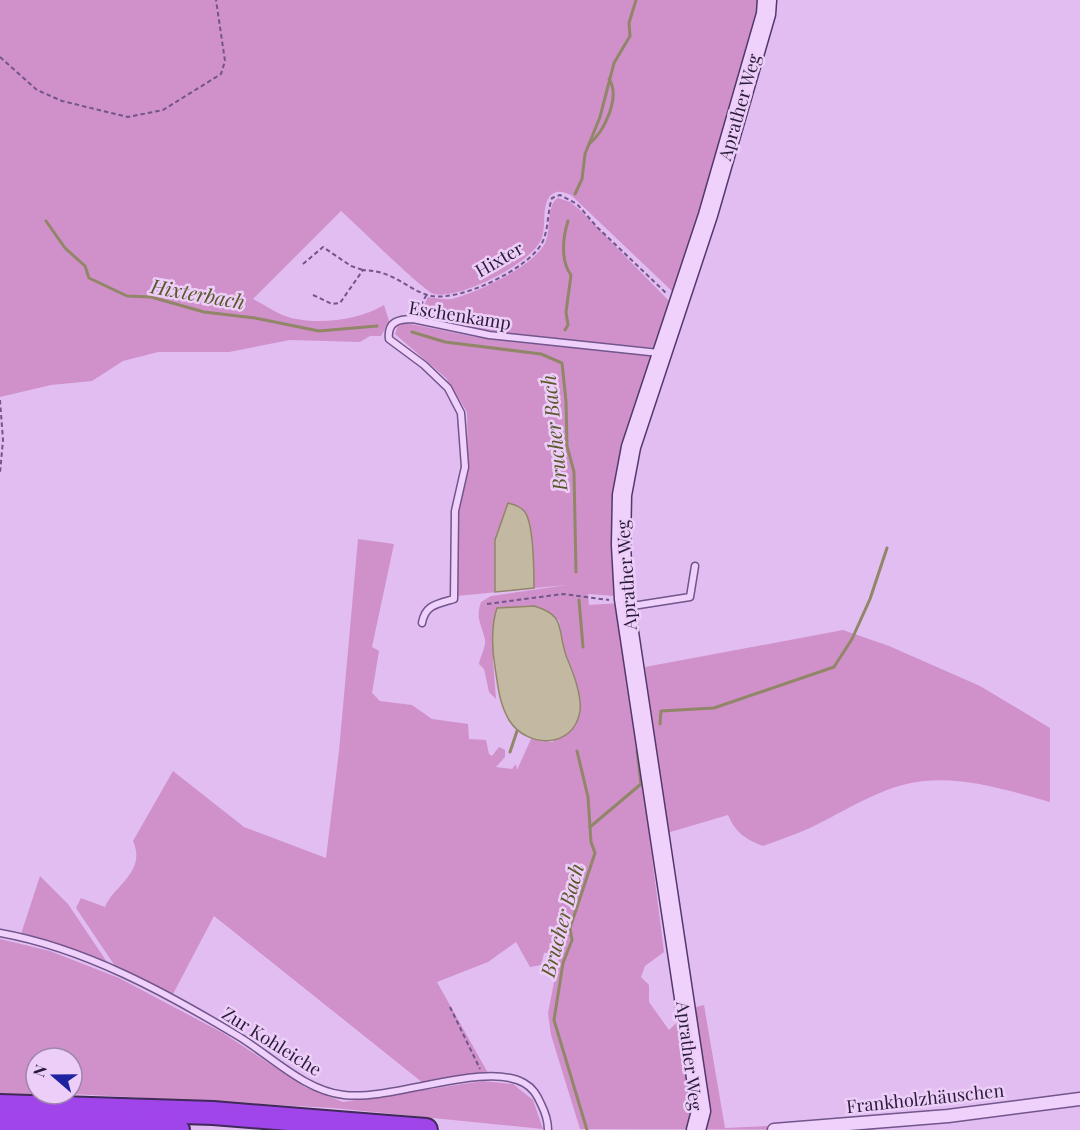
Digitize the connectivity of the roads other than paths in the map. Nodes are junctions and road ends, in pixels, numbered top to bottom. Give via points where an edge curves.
1 (767, 0) edge
2 (661, 353) junction
3 (695, 566) dead end
4 (625, 603) junction
5 (423, 623) dead end
6 (0, 933) edge
7 (1080, 1099) edge
8 (0, 1106) edge
9 (0, 1124) edge
10 (178, 1130) edge
11 (426, 1130) edge
12 (548, 1130) edge
13 (696, 1130) edge
14 (774, 1130) edge

1 - 2 street, Aprather Weg via 708,215
2 - 4 street, Aprather Weg via 631,447 622,495
2 - 5 lane, Eschenkamp via 489,335 412,319 392,323 389,339 448,388 461,413 464,435 465,467 454,510 454,598 429,606
3 - 4 lane via 690,597
4 - 13 street, Aprather Weg via 700,1111
6 - 12 lane, Zur Kohleiche via 55,947 114,969 194,1010 331,1093 367,1096 482,1077 510,1077 532,1089 544,1109
7 - 14 street, Frankholzhäuschen via 948,1116
8 - 11 highway via 213,1113
9 - 10 highway

